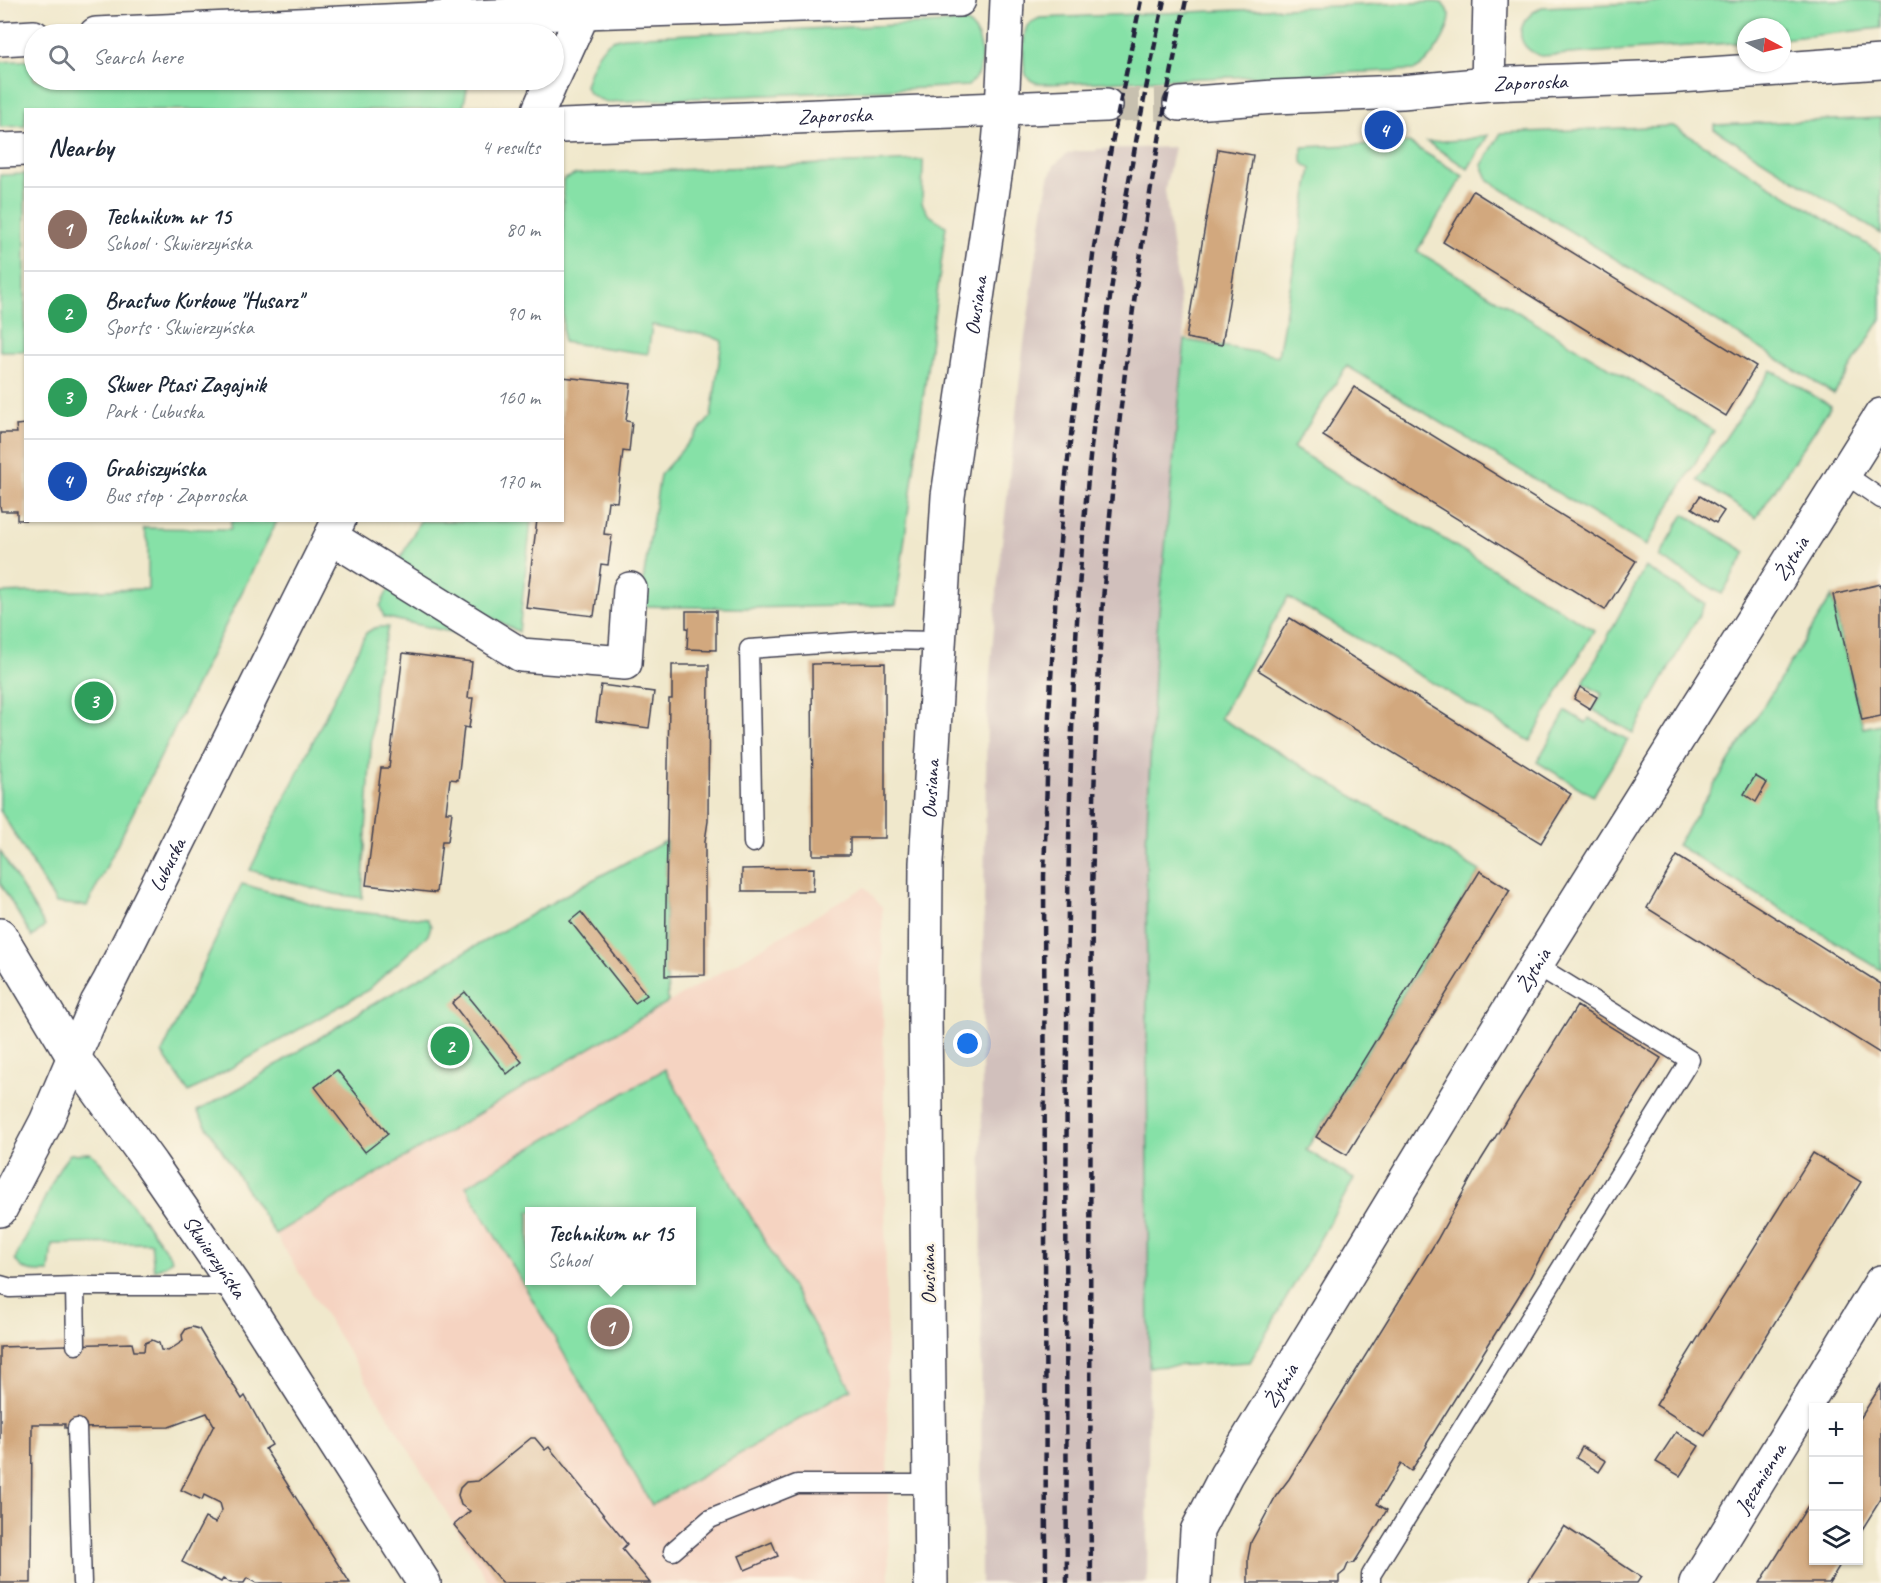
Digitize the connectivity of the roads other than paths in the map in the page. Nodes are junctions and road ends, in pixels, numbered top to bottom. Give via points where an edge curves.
1 (959, 0) edge
2 (1007, 0) edge
3 (1490, 0) edge
4 (586, 6) edge
5 (271, 24) edge
6 (24, 38) edge
7 (0, 39) edge
8 (564, 54) edge
9 (1881, 62) edge
10 (1488, 84) junction
11 (548, 90) edge
12 (1180, 104) tunnel mouth
13 (1106, 105) tunnel mouth
14 (540, 108) edge
15 (1002, 110) junction
16 (564, 126) edge
17 (24, 149) edge
18 (0, 150) edge
19 (1881, 415) edge
20 (1845, 474) junction
21 (1881, 499) edge
22 (335, 529) edge
23 (630, 589) dead end
24 (939, 641) junction
25 (753, 843) dead end
26 (0, 935) edge
27 (1536, 965) junction
28 (74, 1058) junction
29 (0, 1210) edge
30 (1881, 1282) edge
31 (0, 1285) edge
32 (75, 1286) junction
33 (236, 1286) junction
34 (76, 1345) dead end
35 (77, 1428) dead end
36 (930, 1484) junction
37 (673, 1551) dead end
38 (82, 1583) edge
39 (424, 1583) edge
40 (931, 1583) edge
41 (1194, 1583) edge
42 (1371, 1583) edge
43 (1696, 1583) edge

1 - 4 street
2 - 15 street, Owsiana
3 - 10 street
4 - 5 street
4 - 8 street
6 - 7 street
9 - 10 street, Zaporoska
10 - 12 street, Zaporoska
11 - 14 street
13 - 15 street, Zaporoska
15 - 16 street, Zaporoska
15 - 24 street, Owsiana via 948,496
17 - 18 street
19 - 20 street, Żytnia
20 - 21 lane
20 - 27 street, Żytnia
22 - 23 street via 521,655 625,663
22 - 28 street, Lubuska via 97,1003
24 - 25 lane via 881,640 749,649
24 - 36 street, Owsiana via 926,875
26 - 28 street, Skwierzyńska
27 - 41 street, Żytnia via 1226,1475 1197,1531
27 - 42 lane via 1690,1060 1371,1575
28 - 29 street, Lubuska
28 - 33 street, Skwierzyńska
30 - 43 street, Jęczmienna
31 - 32 lane
32 - 33 lane
32 - 34 lane
33 - 39 street, Skwierzyńska
35 - 38 lane
36 - 37 lane via 797,1484 710,1519
36 - 40 street, Owsiana

